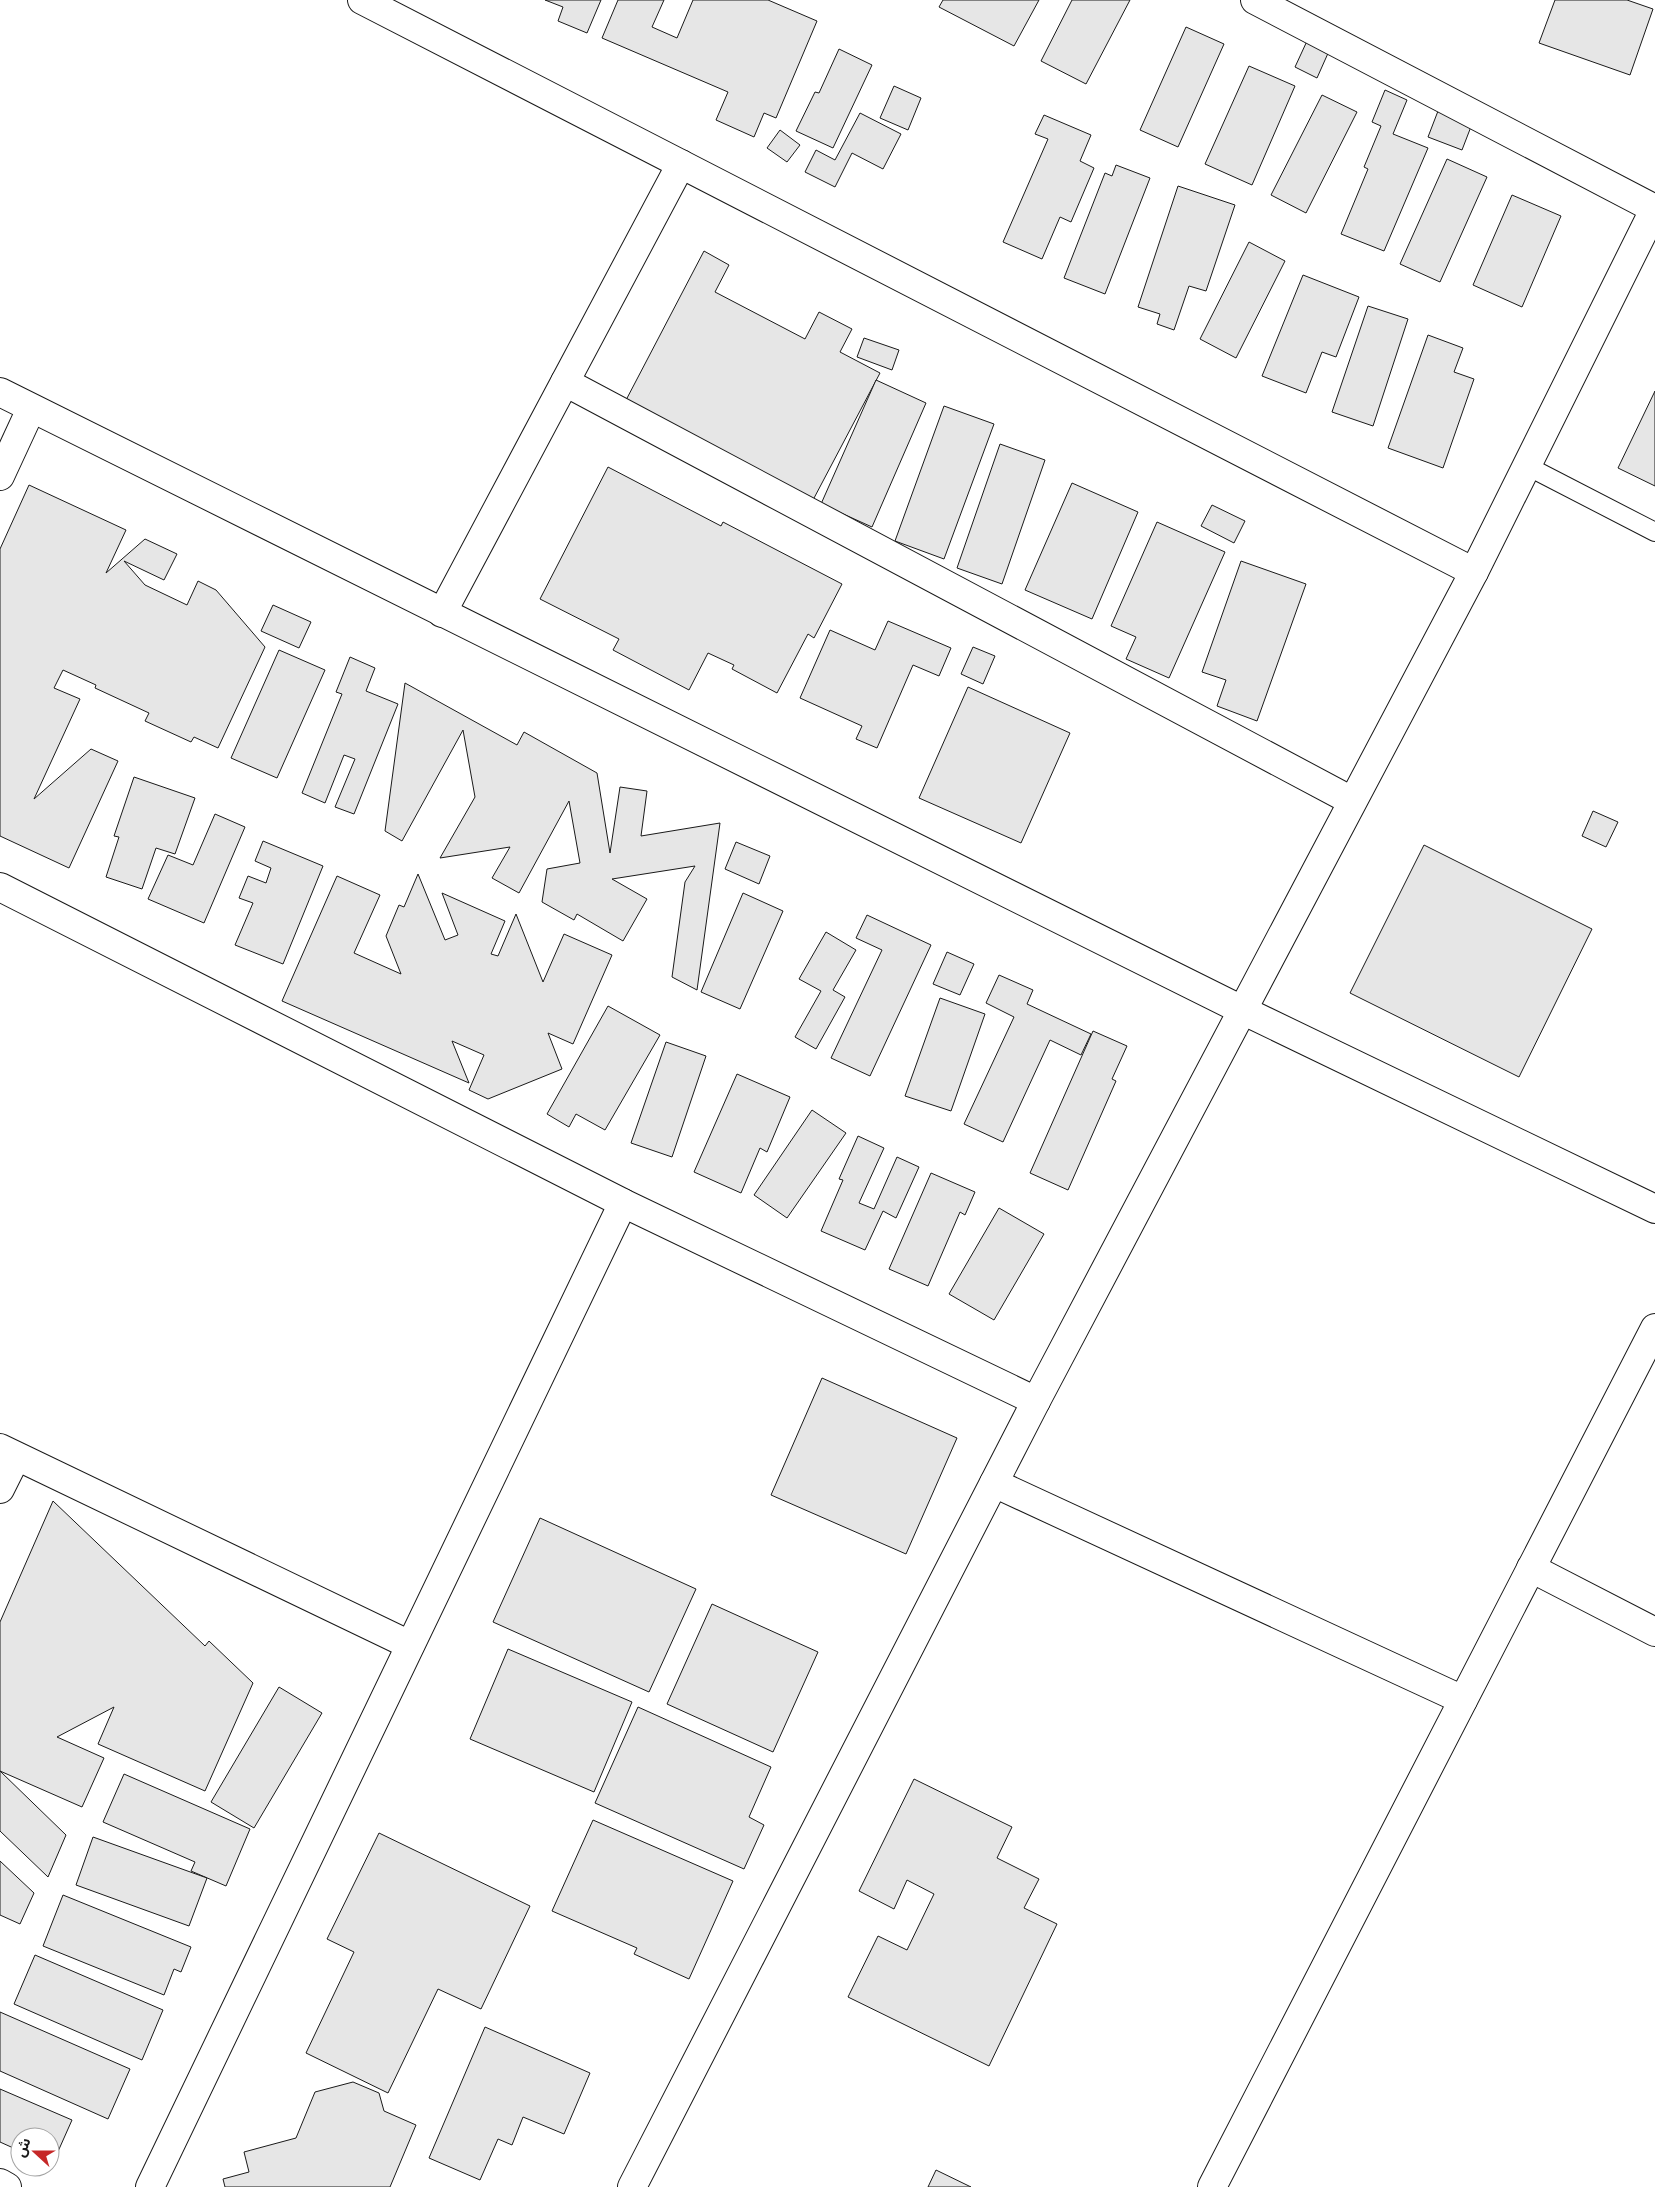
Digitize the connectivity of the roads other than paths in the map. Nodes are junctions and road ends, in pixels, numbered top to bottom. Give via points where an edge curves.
1 (362, 0) edge
2 (1255, 0) edge
3 (681, 164) junction
4 (1655, 209) edge
5 (565, 382) junction
6 (0, 392) edge
7 (31, 409) junction
8 (1527, 466) junction
9 (0, 476) edge
10 (1655, 532) edge
11 (1474, 572) junction
12 (442, 613) junction
13 (1352, 802) junction
14 (0, 887) edge
15 (1242, 1010) junction
16 (623, 1203) junction
17 (1655, 1210) edge
18 (1655, 1328) edge
19 (1036, 1401) junction
20 (8, 1452) edge
21 (994, 1484) junction
22 (0, 1489) edge
23 (1531, 1568) junction
24 (1655, 1632) edge
25 (410, 1645) junction
26 (1463, 1700) junction
27 (0, 2183) edge
28 (7, 2187) edge
29 (150, 2187) edge
30 (632, 2187) edge
31 (1212, 2187) edge

1 - 3 street
2 - 4 street
3 - 5 street
3 - 11 street
4 - 8 street
5 - 12 street
5 - 13 street
6 - 7 street
7 - 9 street
7 - 12 street
8 - 10 lane
8 - 11 street
11 - 13 street
12 - 15 street
13 - 15 street
14 - 16 street
15 - 17 street
15 - 19 street
16 - 19 street
16 - 25 street
18 - 23 street
19 - 21 street
20 - 22 street
20 - 25 street
21 - 26 street
21 - 30 street
23 - 24 street
23 - 26 street
25 - 29 street
26 - 31 street
27 - 28 street

